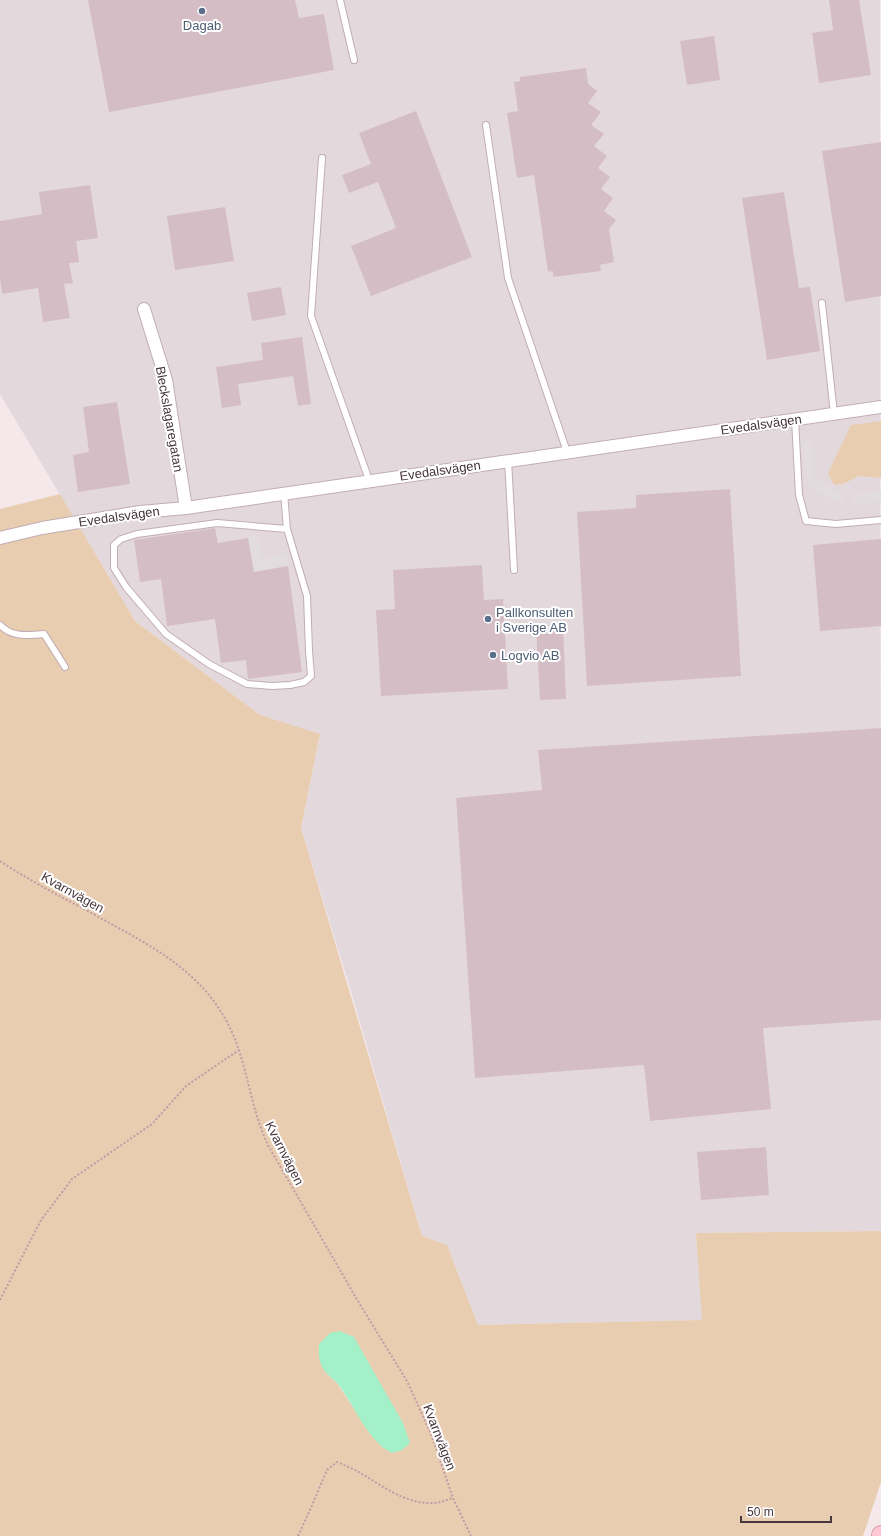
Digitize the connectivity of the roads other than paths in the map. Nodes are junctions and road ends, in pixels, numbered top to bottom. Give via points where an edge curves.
1 (340, 0) edge
2 (354, 60) dead end
3 (486, 125) dead end
4 (322, 158) dead end
5 (822, 303) dead end
6 (144, 309) dead end
7 (881, 407) edge
8 (834, 414) junction
9 (795, 419) junction
10 (567, 452) junction
11 (508, 460) junction
12 (369, 480) junction
13 (284, 493) junction
14 (186, 508) junction
15 (881, 520) edge
16 (288, 529) junction
17 (0, 538) edge
18 (514, 570) dead end
19 (0, 625) edge
20 (65, 667) dead end

1 - 2 lane
3 - 10 lane via 508,278
4 - 12 lane via 311,316
5 - 8 lane
6 - 14 street, Bleckslagaregatan via 166,380
7 - 8 street, Evedalsvägen
8 - 9 street, Evedalsvägen
9 - 10 street, Evedalsvägen
9 - 15 lane via 799,495 806,521 836,524
10 - 11 street, Evedalsvägen
11 - 12 street, Evedalsvägen
11 - 18 lane
12 - 13 street, Evedalsvägen
13 - 14 street, Evedalsvägen
13 - 16 lane
14 - 17 street, Evedalsvägen via 140,512 42,528
16 - 16 lane via 307,596 311,676 304,682 290,686 247,684 209,664 166,634 126,587 114,568 114,545 138,534 217,523
19 - 20 lane via 20,636 44,634

